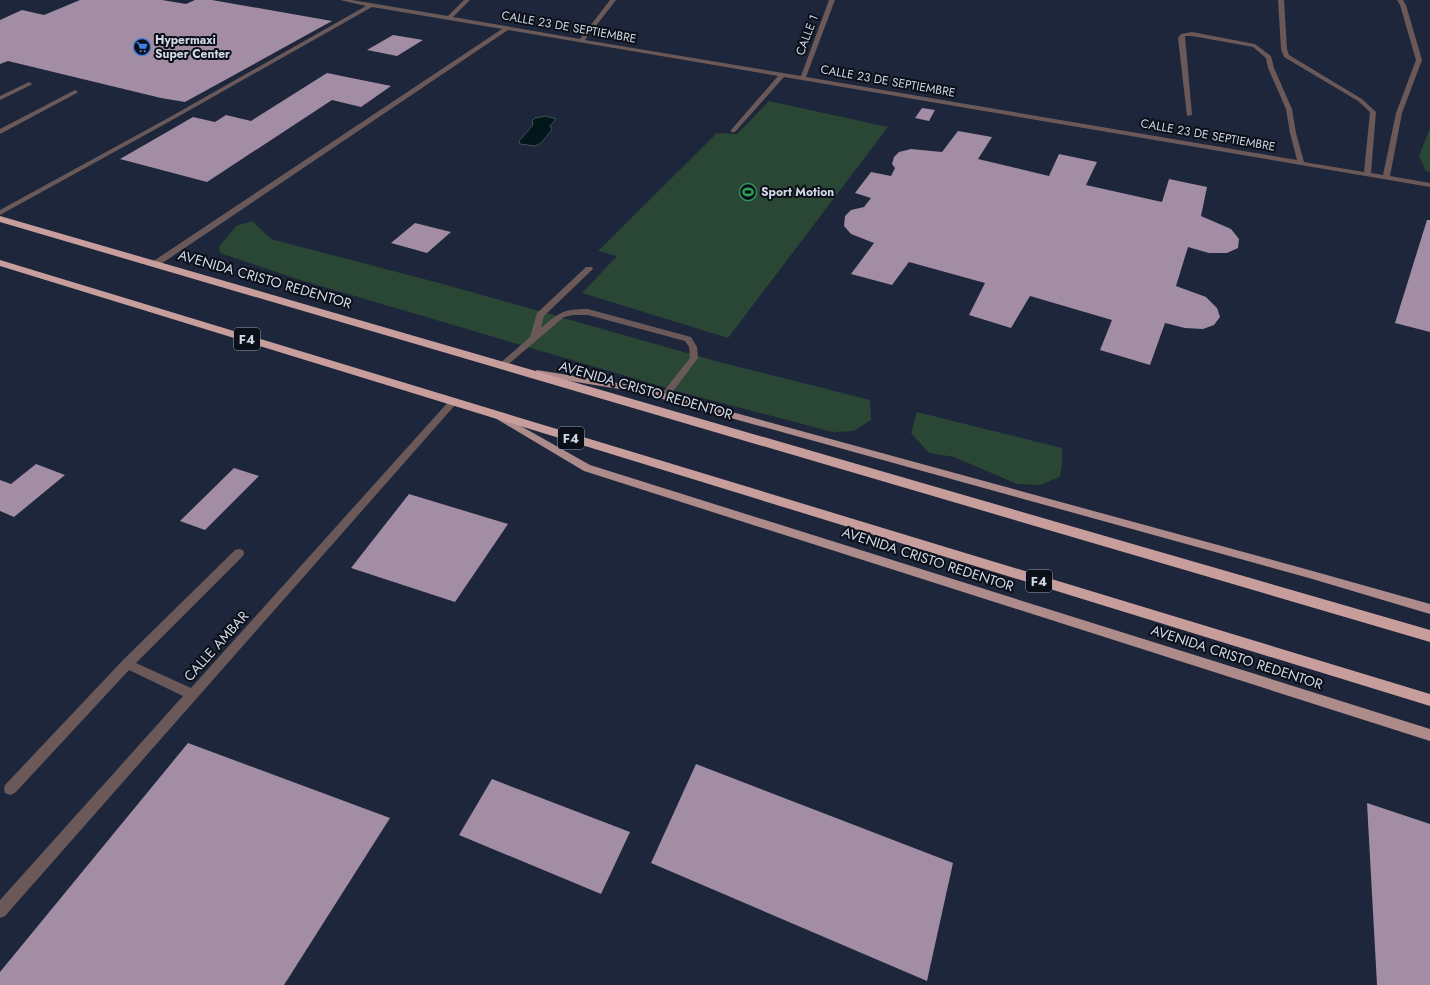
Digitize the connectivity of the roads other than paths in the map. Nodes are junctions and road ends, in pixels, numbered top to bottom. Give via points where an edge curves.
1 (343, 0) edge
2 (467, 0) edge
3 (613, 0) edge
4 (832, 0) edge
5 (1281, 0) edge
6 (1400, 0) edge
7 (371, 5) junction
8 (449, 18) junction
9 (507, 28) junction
10 (581, 41) junction
11 (782, 75) junction
12 (803, 78) junction
13 (29, 84) dead end
14 (75, 92) dead end
15 (0, 98) edge
16 (1189, 115) dead end
17 (733, 131) dead end
18 (0, 132) edge
19 (1301, 162) junction
20 (1367, 174) junction
21 (1386, 178) junction
22 (1430, 185) edge
23 (0, 213) edge
24 (0, 219) edge
25 (0, 263) edge
26 (155, 264) junction
27 (589, 269) dead end
28 (534, 338) junction
29 (502, 365) junction
30 (521, 371) junction
31 (665, 396) junction
32 (453, 402) junction
33 (494, 414) junction
34 (239, 553) dead end
35 (1430, 609) edge
36 (1430, 636) edge
37 (127, 664) junction
38 (193, 695) junction
39 (1430, 700) edge
40 (1430, 735) edge
41 (10, 789) dead end
42 (0, 911) edge

1 - 7 street, CALLE 23 DE SEPTIEMBRE
2 - 8 street
3 - 10 street
4 - 12 street, CALLE 1
5 - 20 street via 1286,56 1360,100 1373,112
6 - 21 street via 1419,60 1399,113
7 - 8 street, CALLE 23 DE SEPTIEMBRE
7 - 23 street
8 - 9 street, CALLE 23 DE SEPTIEMBRE
9 - 10 street, CALLE 23 DE SEPTIEMBRE
9 - 26 street
10 - 11 street, CALLE 23 DE SEPTIEMBRE
11 - 12 street, CALLE 23 DE SEPTIEMBRE
11 - 17 street
12 - 19 street, CALLE 23 DE SEPTIEMBRE
13 - 15 street
14 - 18 street
16 - 19 street via 1181,38 1183,35 1192,34 1255,46 1269,57 1271,68 1289,109
19 - 20 street, CALLE 23 DE SEPTIEMBRE
20 - 21 street, CALLE 23 DE SEPTIEMBRE
21 - 22 street, CALLE 23 DE SEPTIEMBRE
24 - 26 highway, AVENIDA CRISTO REDENTOR
25 - 32 highway, AVENIDA CRISTO REDENTOR / F4
26 - 29 highway, AVENIDA CRISTO REDENTOR
27 - 28 street via 540,315
28 - 29 street
28 - 31 street via 561,315 588,312 688,339 693,348 694,358
29 - 30 highway, AVENIDA CRISTO REDENTOR
30 - 31 main road, AVENIDA CRISTO REDENTOR via 637,389
30 - 36 highway, AVENIDA CRISTO REDENTOR
31 - 35 main road, AVENIDA CRISTO REDENTOR
32 - 33 highway, AVENIDA CRISTO REDENTOR / F4
32 - 38 street, CALLE AMBAR
33 - 39 highway, AVENIDA CRISTO REDENTOR / F4
33 - 40 main road, AVENIDA CRISTO REDENTOR via 587,468
34 - 37 street
37 - 38 street
37 - 41 street
38 - 42 street, CALLE AMBAR

